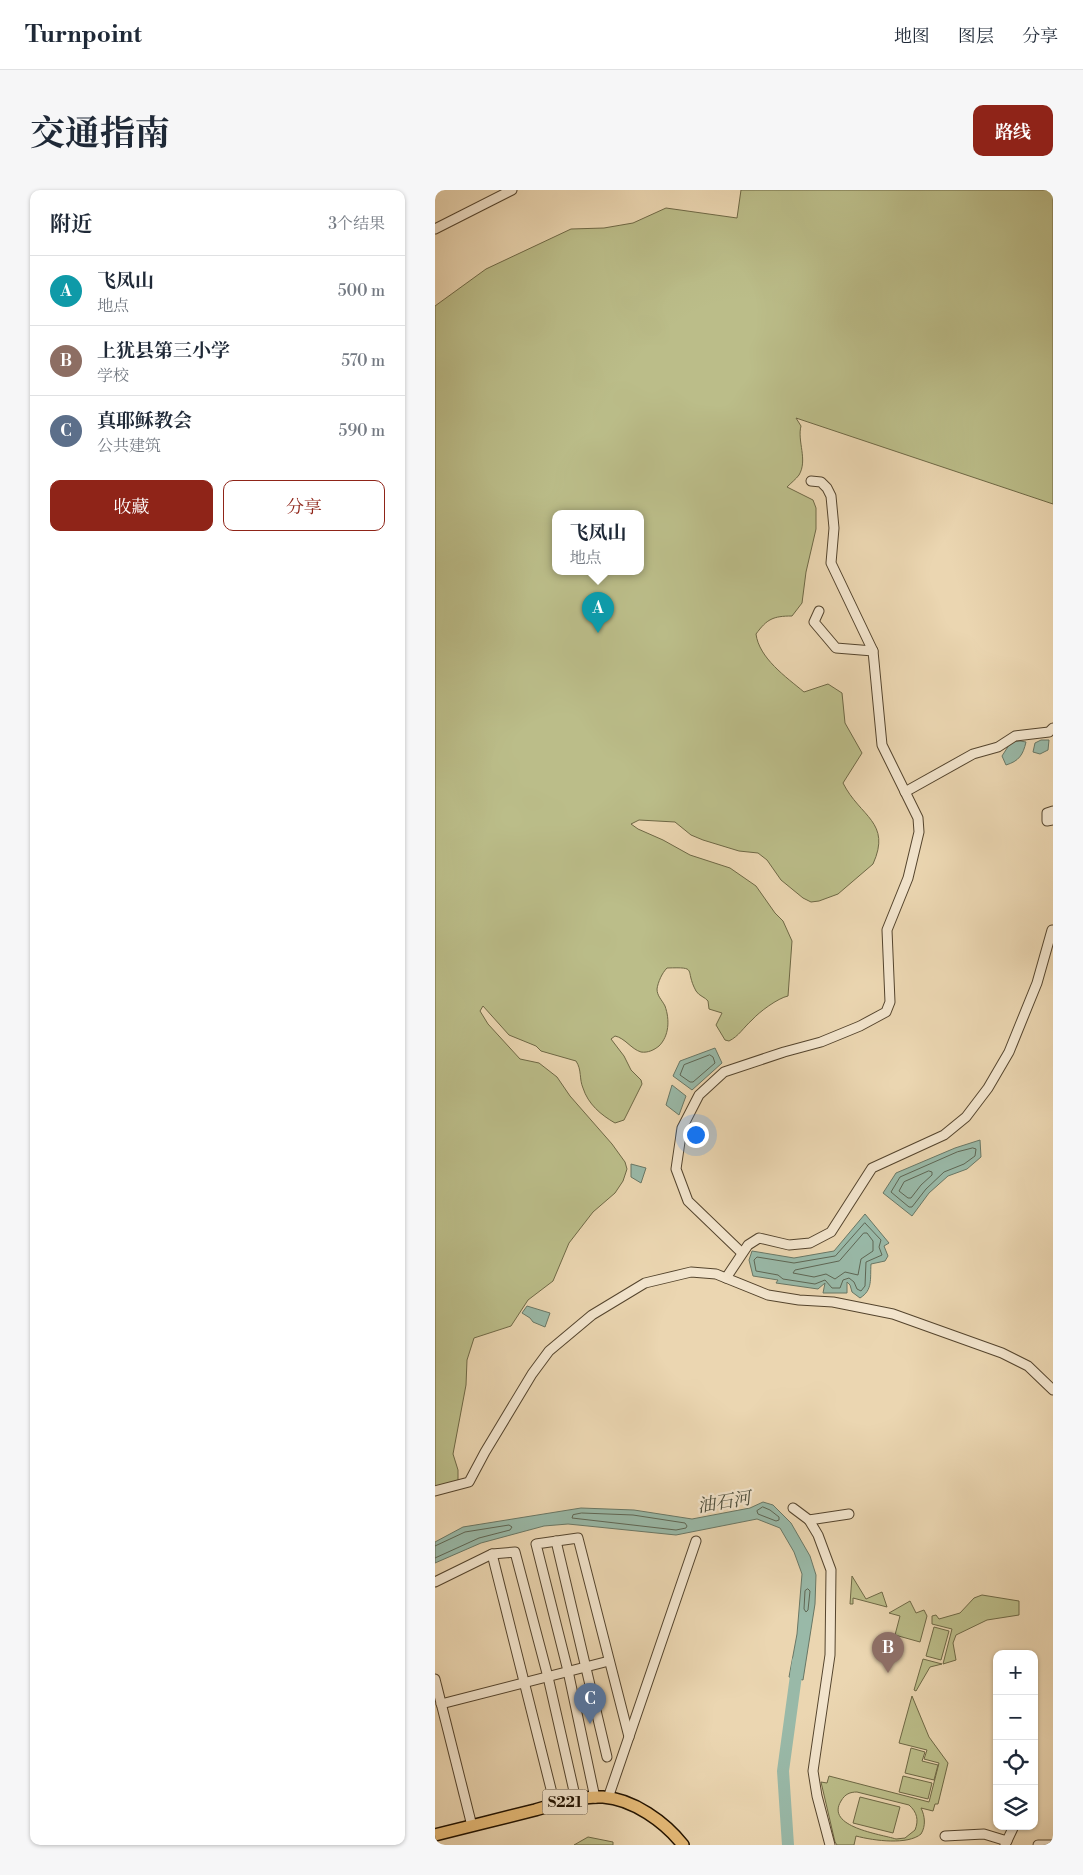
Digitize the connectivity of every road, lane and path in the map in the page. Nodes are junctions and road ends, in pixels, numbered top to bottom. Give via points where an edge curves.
1 (512, 190) edge
2 (435, 228) edge
3 (811, 481) dead end
4 (819, 611) dead end
5 (873, 651) junction
6 (1053, 728) edge
7 (905, 792) junction
8 (1053, 812) edge
9 (1053, 820) edge
10 (1052, 930) edge
11 (742, 1253) junction
12 (726, 1278) junction
13 (1053, 1390) edge
14 (435, 1491) edge
15 (793, 1508) dead end
16 (849, 1514) dead end
17 (809, 1520) junction
18 (696, 1540) dead end
19 (556, 1541) junction
20 (492, 1554) junction
21 (435, 1582) edge
22 (609, 1661) junction
23 (586, 1667) junction
24 (568, 1671) junction
25 (548, 1676) junction
26 (435, 1679) edge
27 (524, 1682) junction
28 (441, 1704) junction
29 (629, 1736) junction
30 (607, 1757) dead end
31 (595, 1798) junction
32 (608, 1798) junction
33 (576, 1800) junction
34 (555, 1805) junction
35 (472, 1826) junction
36 (1012, 1830) edge
37 (435, 1835) edge
38 (945, 1836) dead end
39 (1008, 1842) edge
40 (683, 1845) edge
41 (830, 1845) edge
42 (1038, 1845) edge
43 (1053, 1845) edge

1 - 2 street
3 - 5 street via 821,482 831,496 834,528 831,563
4 - 5 street via 814,622 836,648
5 - 7 street via 882,745
6 - 7 street via 1049,732 1015,736 998,747 973,754
7 - 11 street via 918,818 919,832 908,878 887,930 890,1002 887,1012 821,1042 725,1072 699,1095 682,1128 676,1169 688,1200
8 - 9 street via 1047,813 1047,821
10 - 11 street via 1037,983 1009,1052 966,1117 944,1135 872,1168 831,1232 810,1243 789,1244 759,1238
11 - 12 street
12 - 13 street via 768,1295 833,1302 893,1314 1002,1353 1029,1366
12 - 14 street via 691,1272 645,1283 591,1315 549,1352 469,1482
15 - 17 street
16 - 17 street
17 - 41 street via 831,1570 830,1655 813,1771
18 - 29 street
19 - 22 street via 578,1538
19 - 23 street
19 - 24 street via 536,1544
20 - 21 street
20 - 25 street via 515,1552
20 - 27 street
22 - 23 street
22 - 29 street
23 - 24 street
23 - 30 street
24 - 25 street
24 - 31 street
25 - 27 street
25 - 33 street
26 - 28 street
27 - 28 street
27 - 34 street
28 - 35 street
29 - 32 street
31 - 32 main road, S221
31 - 33 main road, S221
32 - 40 main road, S221 via 641,1810 661,1822
33 - 34 main road, S221
34 - 35 main road, S221
35 - 37 main road, S221
36 - 39 street
38 - 39 street via 984,1834
42 - 43 street

